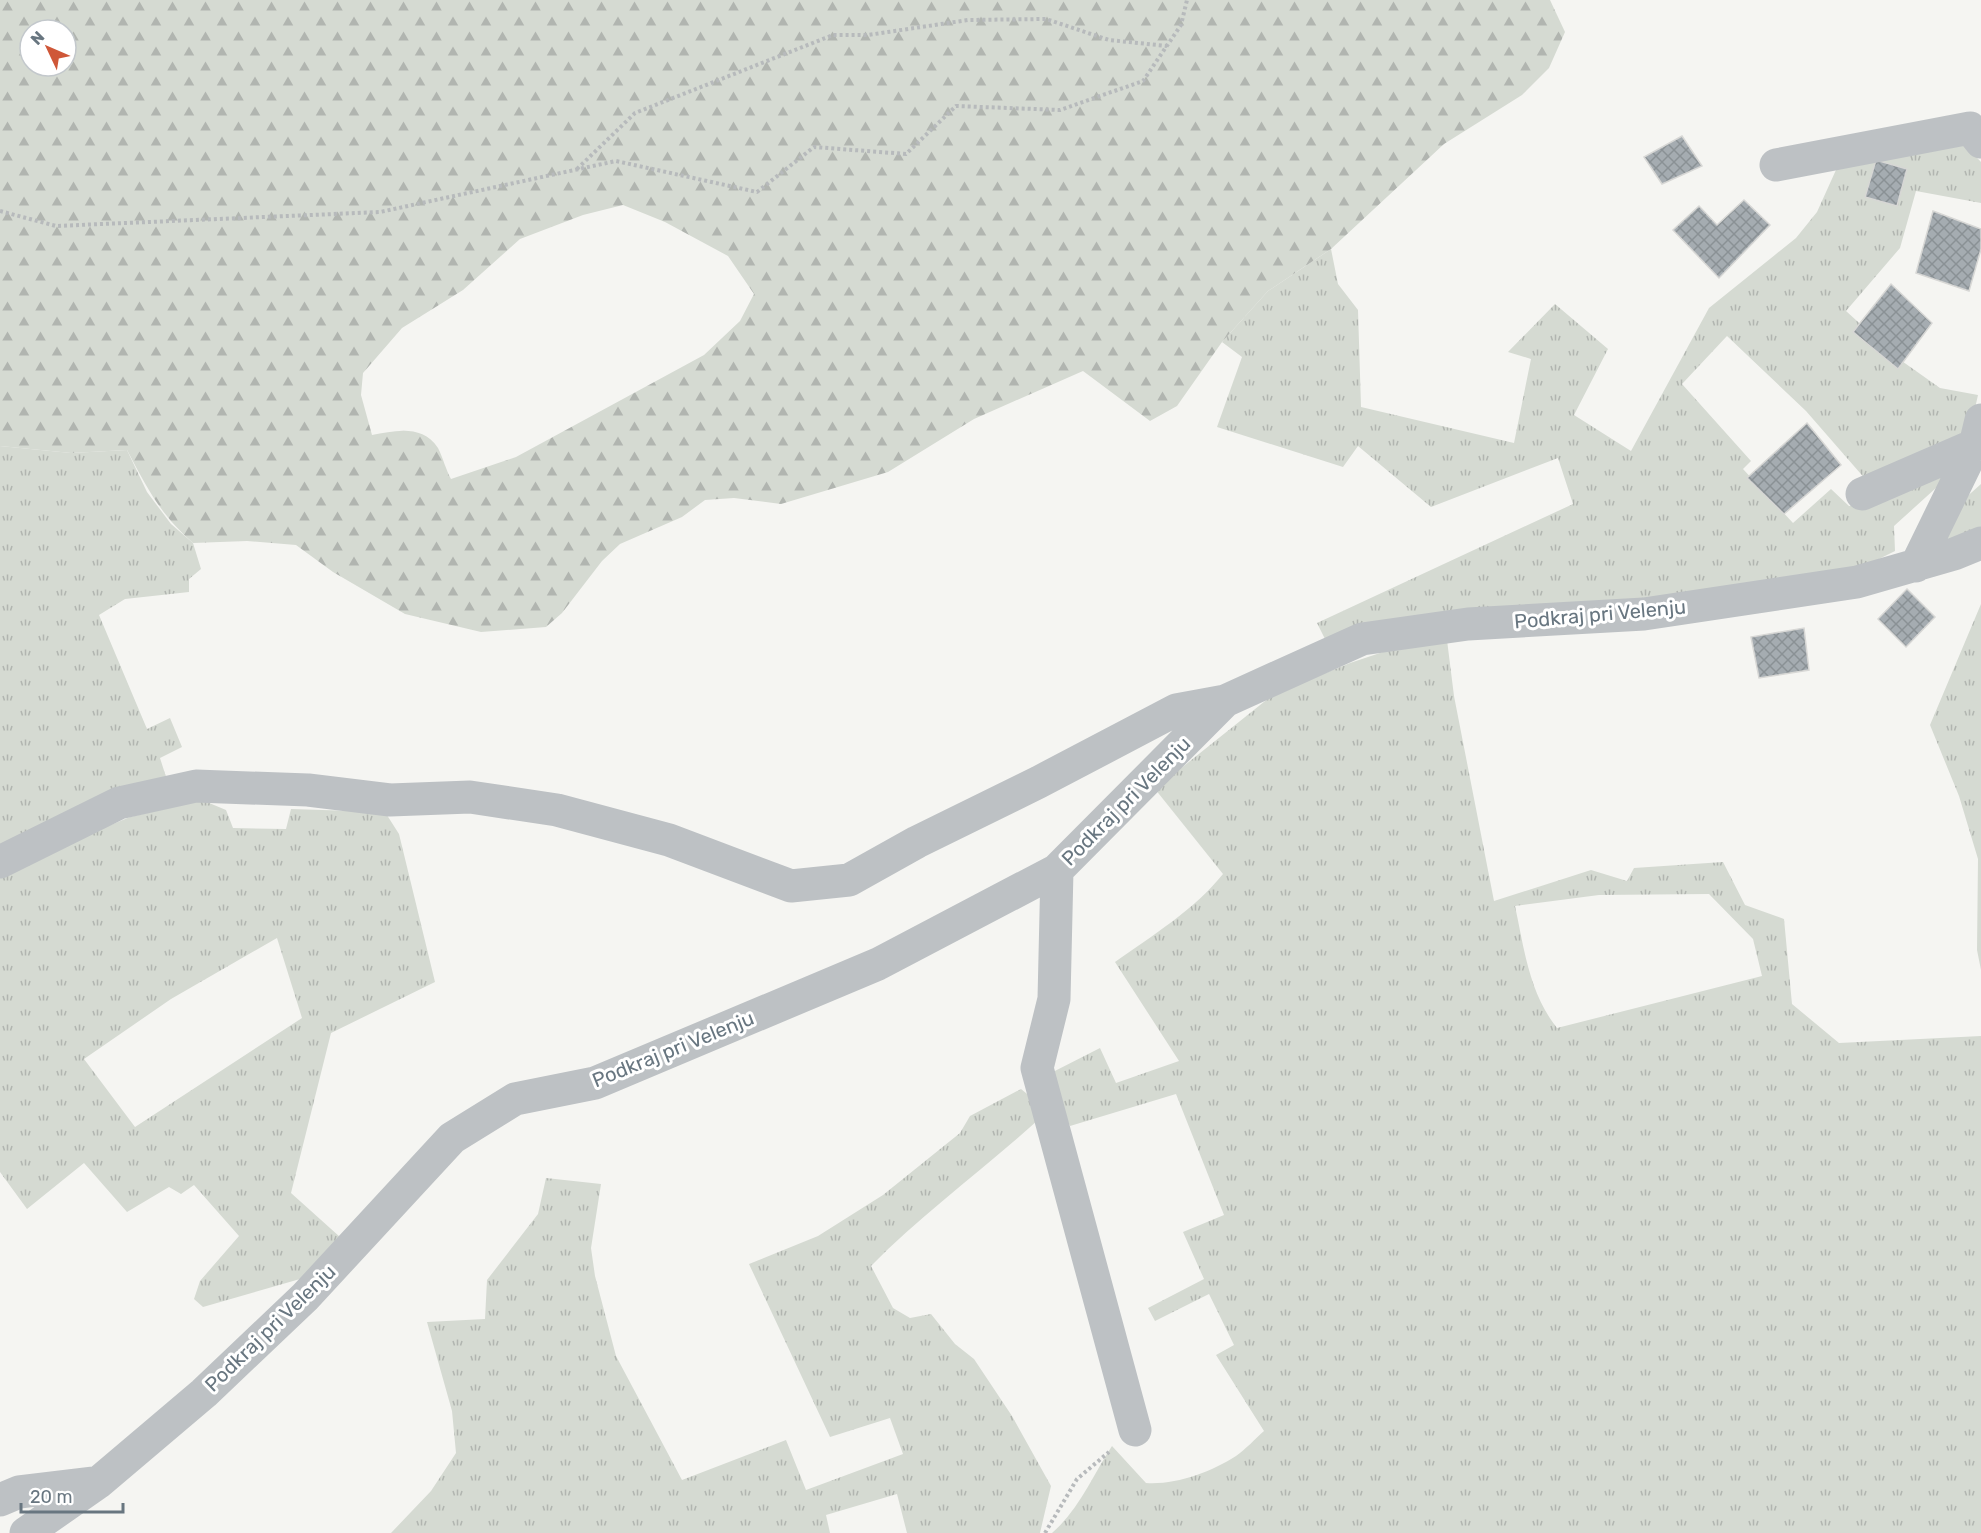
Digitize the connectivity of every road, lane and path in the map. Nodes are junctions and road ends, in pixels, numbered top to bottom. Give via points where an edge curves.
1 (1187, 0) edge
2 (1167, 46) junction
3 (1981, 142) edge
4 (1776, 165) dead end
5 (577, 170) junction
6 (0, 211) edge
7 (1978, 433) edge
8 (1862, 494) dead end
9 (1981, 543) edge
10 (1916, 566) junction
11 (1225, 701) junction
12 (0, 862) edge
13 (1057, 870) junction
14 (1135, 1430) joint
15 (99, 1482) junction
16 (0, 1500) edge
17 (26, 1533) edge
18 (1045, 1533) edge

1 - 2 path via 1180,25
2 - 5 path via 1109,40 1046,19 968,20 868,35 833,35 635,112
2 - 5 path via 1143,81 1060,110 956,106 906,154 814,147 757,192 616,161
3 - 4 street via 1970,128
5 - 6 path via 380,212 56,226
7 - 8 street
7 - 10 street
9 - 10 street, Podkraj pri Velenju
10 - 11 street, Podkraj pri Velenju via 1857,582 1644,614 1468,624 1362,639
11 - 12 street, Podkraj pri Velenju via 1176,710 849,880 791,885 669,840 558,810 514,803 470,797 390,800 308,790 196,786 118,804
11 - 13 street, Podkraj pri Velenju
13 - 14 street via 1054,999 1037,1068
13 - 15 street, Podkraj pri Velenju via 878,964 595,1083 515,1099 452,1138 305,1297 204,1393
14 - 18 path via 1077,1479
15 - 16 street via 19,1492
15 - 17 street, Podkraj pri Velenju

